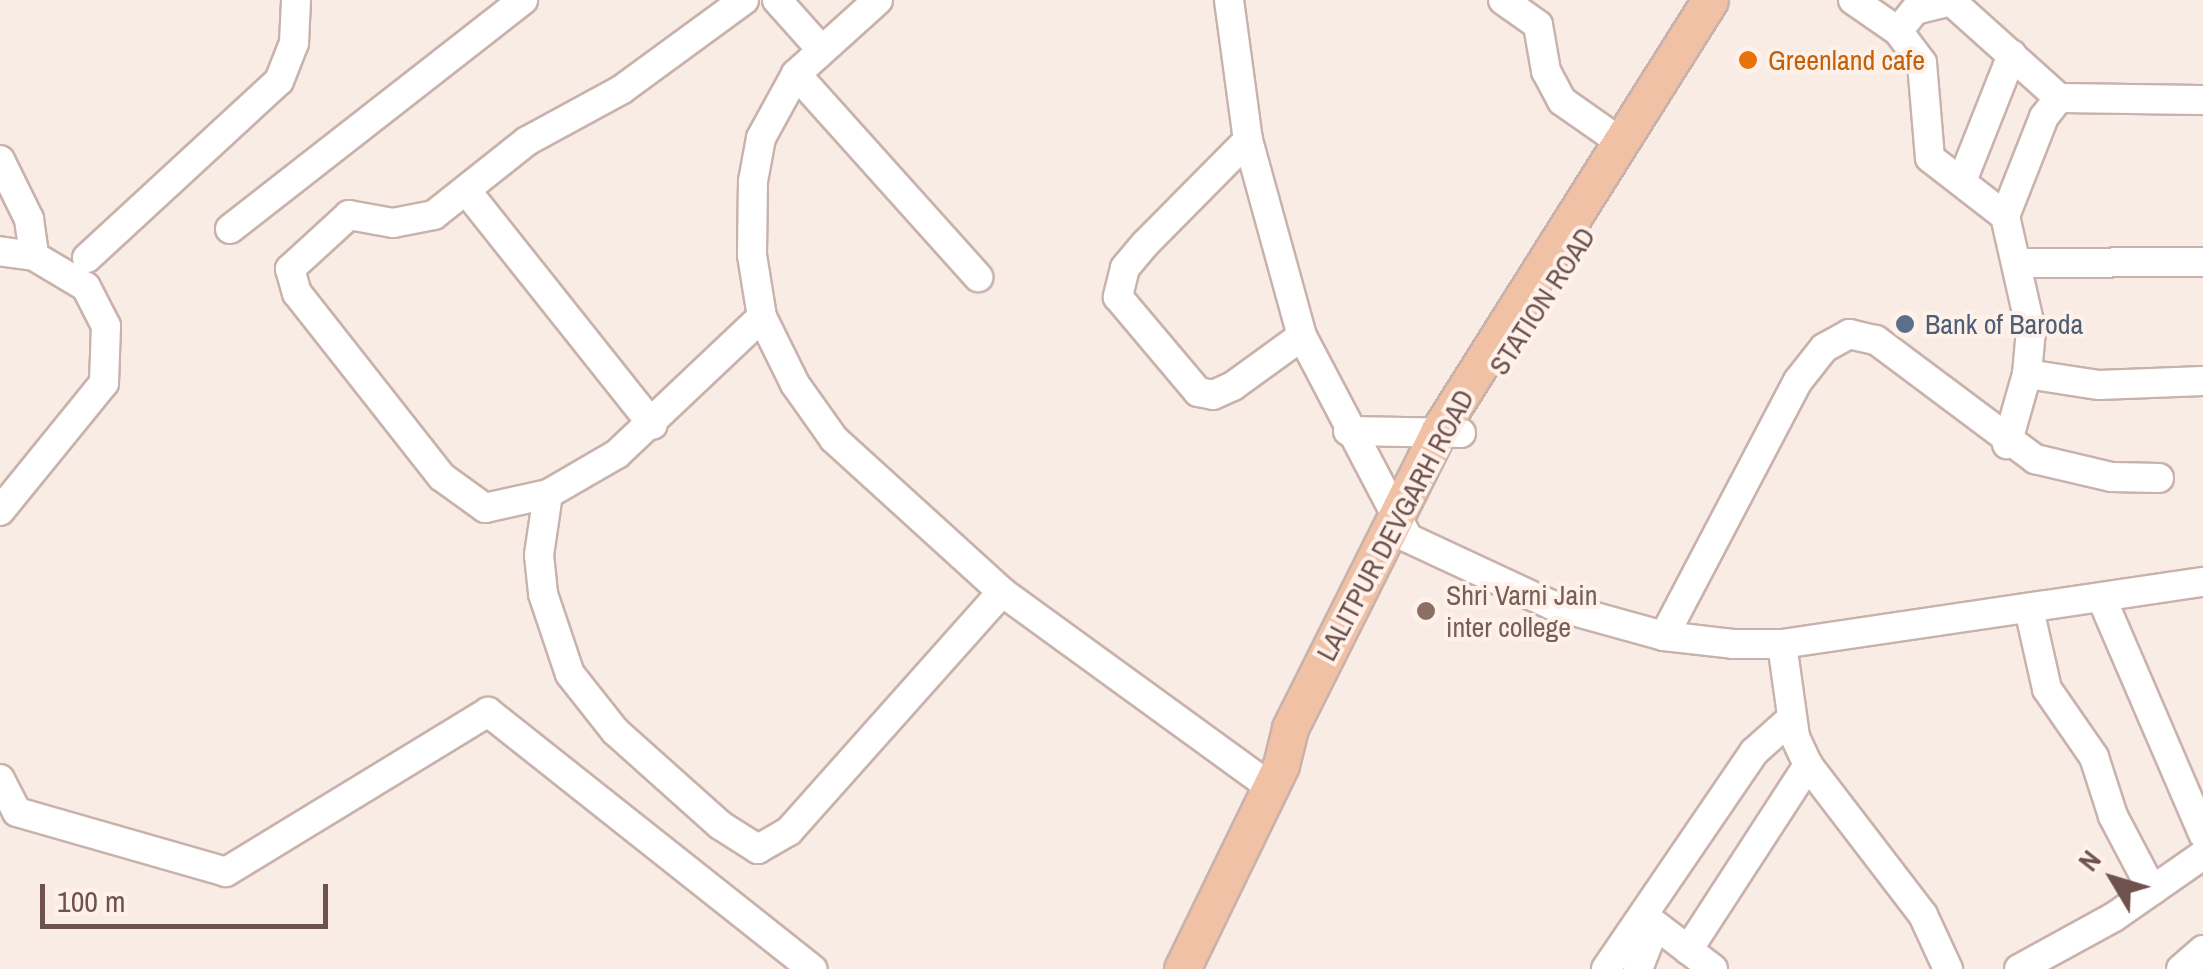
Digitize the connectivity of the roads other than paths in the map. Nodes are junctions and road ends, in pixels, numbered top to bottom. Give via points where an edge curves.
1 (296, 0) edge
2 (523, 0) edge
3 (744, 0) edge
4 (777, 0) edge
5 (878, 0) edge
6 (1229, 0) edge
7 (1504, 0) edge
8 (1710, 0) edge
9 (1728, 0) edge
10 (1853, 0) edge
11 (1898, 30) junction
12 (819, 47) junction
13 (2012, 55) junction
14 (796, 74) junction
15 (2059, 98) junction
16 (2203, 100) edge
17 (1248, 140) junction
18 (1622, 142) junction
19 (0, 160) edge
20 (1962, 181) junction
21 (469, 194) junction
22 (2005, 216) junction
23 (230, 230) dead end
24 (0, 251) edge
25 (34, 256) junction
26 (87, 258) dead end
27 (2203, 262) edge
28 (2018, 263) junction
29 (978, 276) dead end
30 (762, 317) junction
31 (1302, 336) junction
32 (2027, 374) junction
33 (2203, 381) edge
34 (653, 425) junction
35 (1348, 431) junction
36 (1450, 432) junction
37 (2007, 444) junction
38 (2159, 478) dead end
39 (548, 494) junction
40 (0, 511) edge
41 (1402, 527) junction
42 (2203, 582) edge
43 (1002, 592) junction
44 (2102, 599) junction
45 (2028, 610) junction
46 (1664, 636) junction
47 (1782, 644) junction
48 (1792, 718) junction
49 (1808, 765) junction
50 (1275, 776) junction
51 (0, 779) edge
52 (2201, 818) edge
53 (2203, 855) edge
54 (2152, 890) junction
55 (1650, 921) junction
56 (1688, 950) junction
57 (2203, 950) edge
58 (812, 969) edge
59 (1182, 969) edge
60 (1606, 969) edge
61 (1638, 969) edge
62 (1713, 969) edge
63 (1948, 969) edge
64 (2019, 969) edge
65 (2182, 969) edge

1 - 26 street via 289,61 268,94
2 - 23 street
3 - 21 street via 621,90 527,141
4 - 12 street
5 - 12 street
6 - 17 street
7 - 18 street via 1538,25 1546,71 1562,101
8 - 18 main road, LALITPUR DEVGARH ROAD
9 - 36 main road, STATION ROAD
10 - 11 street
11 - 13 street via 1915,10 1951,1
11 - 20 street via 1925,74 1930,158
12 - 14 street
13 - 15 street
13 - 20 street
14 - 29 street
14 - 30 street via 761,138 752,181 752,255
15 - 16 street
15 - 22 street via 2044,117
17 - 31 street
17 - 31 street via 1145,244 1126,268 1118,297 1198,392 1213,395 1232,386
18 - 36 main road, LALITPUR DEVGARH ROAD
19 - 25 street via 29,218
20 - 22 street
21 - 34 street
21 - 39 street via 414,222 360,214 338,220 296,256 291,282 455,490 485,508 502,509
22 - 28 street
24 - 25 street
25 - 40 street via 86,287 106,326 104,383
27 - 28 street
28 - 32 street via 2029,303
30 - 34 street
30 - 43 street via 795,384 834,440
31 - 35 street
32 - 33 street via 2099,384
32 - 37 street
34 - 39 street
35 - 36 street
35 - 41 street
36 - 41 main road, LALITPUR DEVGARH ROAD
37 - 38 street via 2066,468
37 - 46 street via 1876,340 1849,334 1824,348 1798,381
39 - 43 street via 539,555 543,594 570,674 615,731 758,849 789,831
41 - 46 street via 1505,588
41 - 50 main road, LALITPUR DEVGARH ROAD via 1290,728
42 - 44 street
43 - 50 street
44 - 45 street
44 - 52 street
45 - 47 street
45 - 54 street via 2047,689 2094,757 2114,816
46 - 47 street
47 - 48 street
48 - 49 street
48 - 55 street via 1754,752
49 - 56 street
49 - 63 street via 1923,915
50 - 59 main road, LALITPUR DEVGARH ROAD
51 - 58 street via 17,812 226,872 488,712
53 - 54 street
54 - 64 street
55 - 56 street
55 - 60 street
55 - 61 street
56 - 62 street
57 - 65 street

